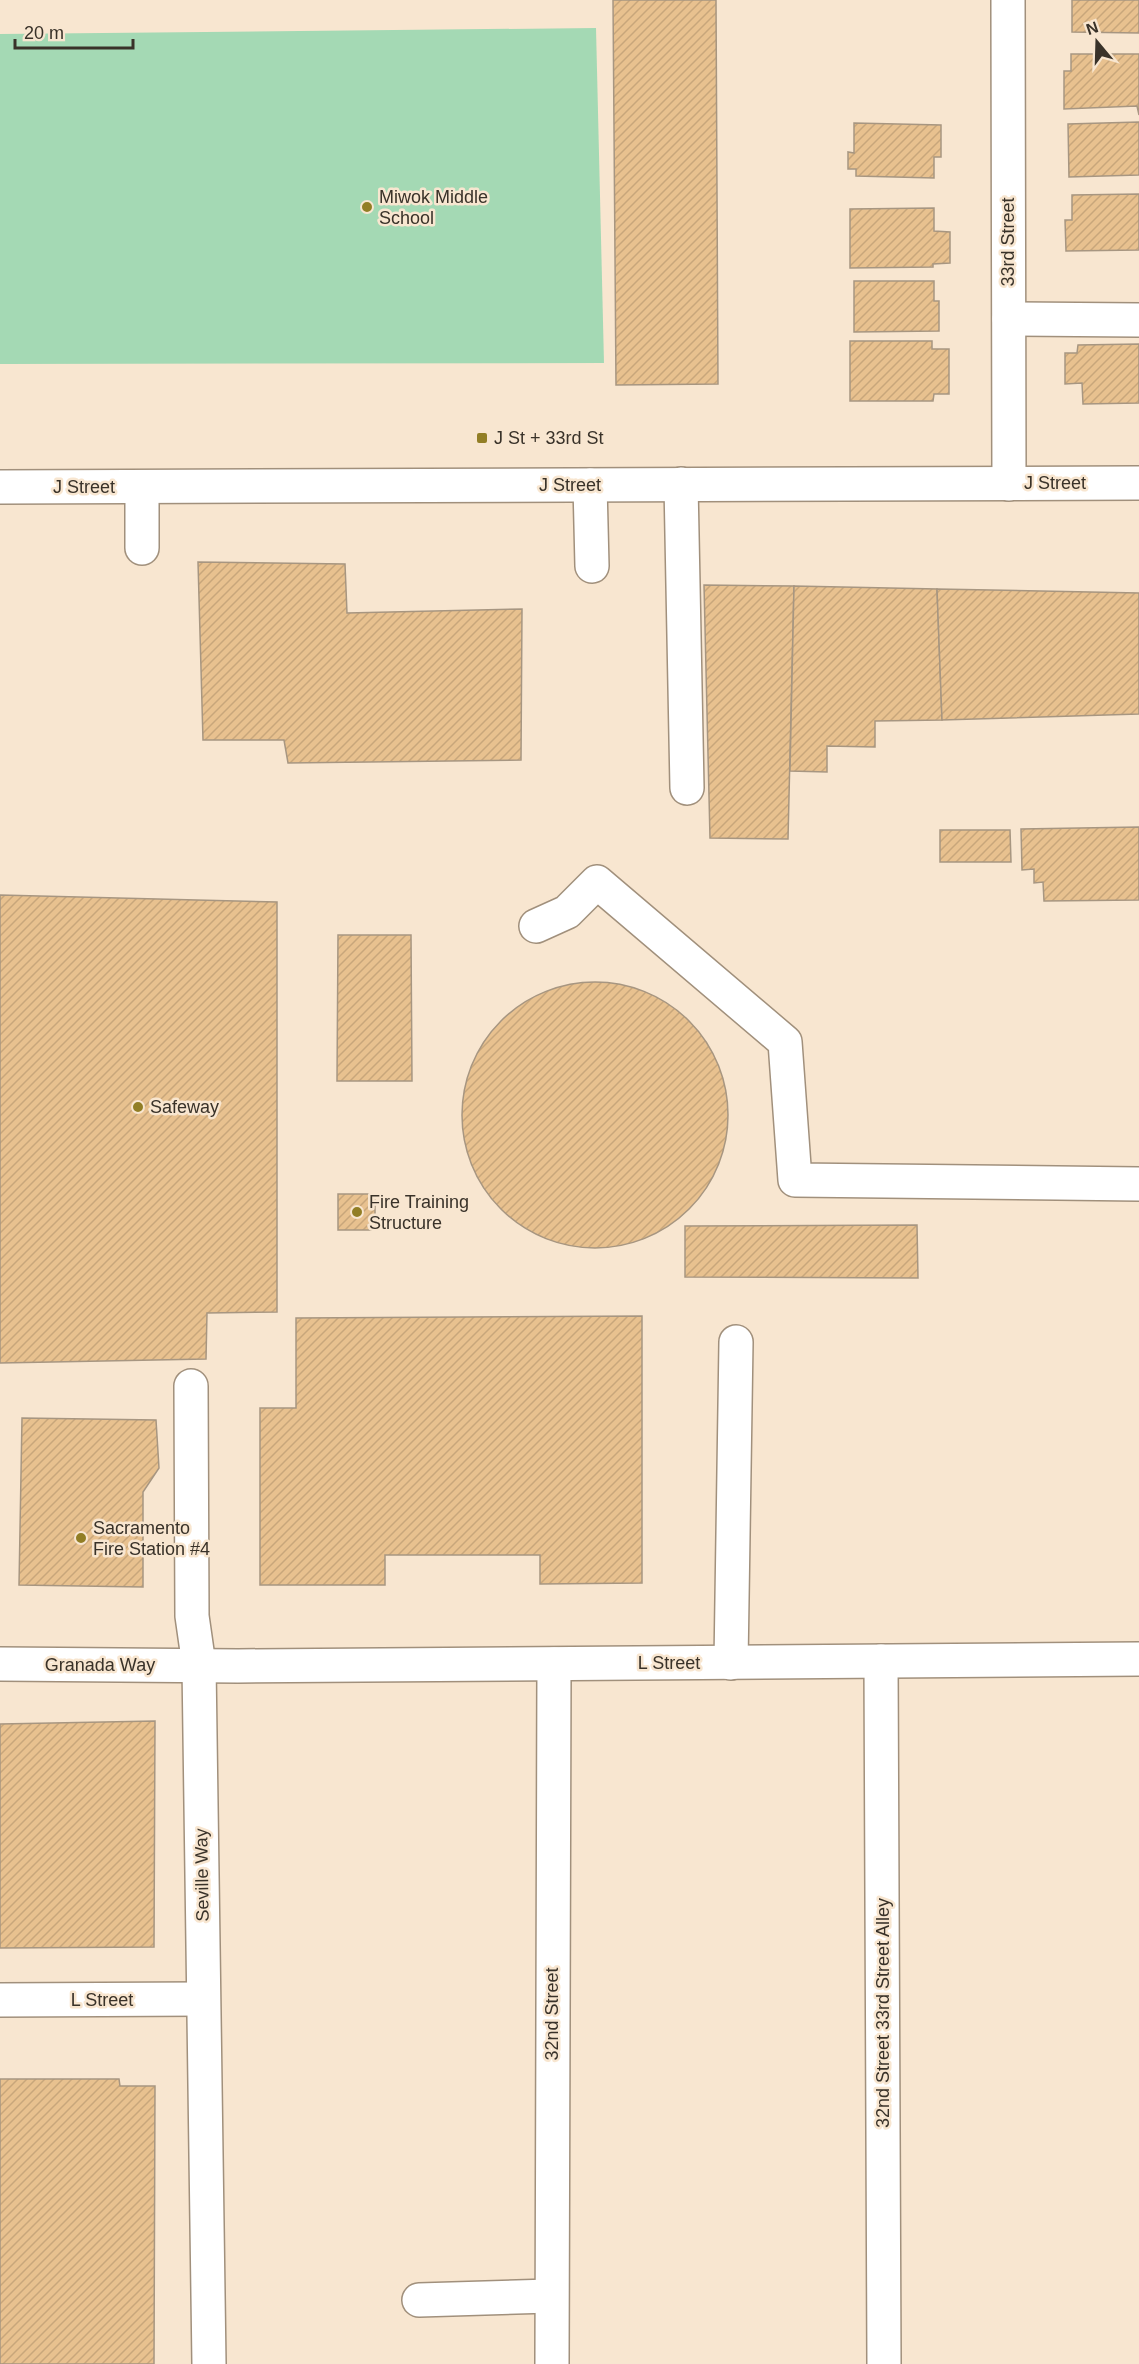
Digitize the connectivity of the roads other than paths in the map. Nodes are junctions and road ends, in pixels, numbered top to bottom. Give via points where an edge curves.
1 (1008, 0) edge
2 (1009, 319) junction
3 (1139, 321) edge
4 (1139, 483) edge
5 (681, 484) junction
6 (1009, 484) junction
7 (590, 485) junction
8 (0, 487) edge
9 (142, 487) junction
10 (142, 548) dead end
11 (591, 566) dead end
12 (687, 788) dead end
13 (536, 926) dead end
14 (1139, 1184) edge
15 (736, 1342) dead end
16 (191, 1386) dead end
17 (1139, 1659) edge
18 (881, 1661) junction
19 (732, 1663) junction
20 (0, 1664) edge
21 (554, 1664) junction
22 (200, 1665) junction
23 (203, 1999) junction
24 (0, 2000) edge
25 (550, 2296) junction
26 (419, 2300) dead end
27 (209, 2364) edge
28 (552, 2364) edge
29 (884, 2364) edge

1 - 2 street, 33rd Street
2 - 3 street
2 - 6 street, 33rd Street
4 - 6 street, J Street
5 - 6 street, J Street
5 - 7 street, J Street
5 - 12 street
7 - 9 street, J Street
7 - 11 street
8 - 9 street, J Street
9 - 10 street
13 - 14 street via 567,912 597,882 785,1042 795,1180
15 - 19 street
16 - 22 street, Seville Way via 192,1616
17 - 18 street, L Street
18 - 19 street, L Street
18 - 29 street, 32nd Street 33rd Street Alley
19 - 21 street, L Street
20 - 22 street, Granada Way
21 - 22 street, L Street
21 - 25 street, 32nd Street
22 - 23 street, Seville Way
23 - 24 street, L Street
23 - 27 street, Seville Way
25 - 26 street
25 - 28 street, 32nd Street

